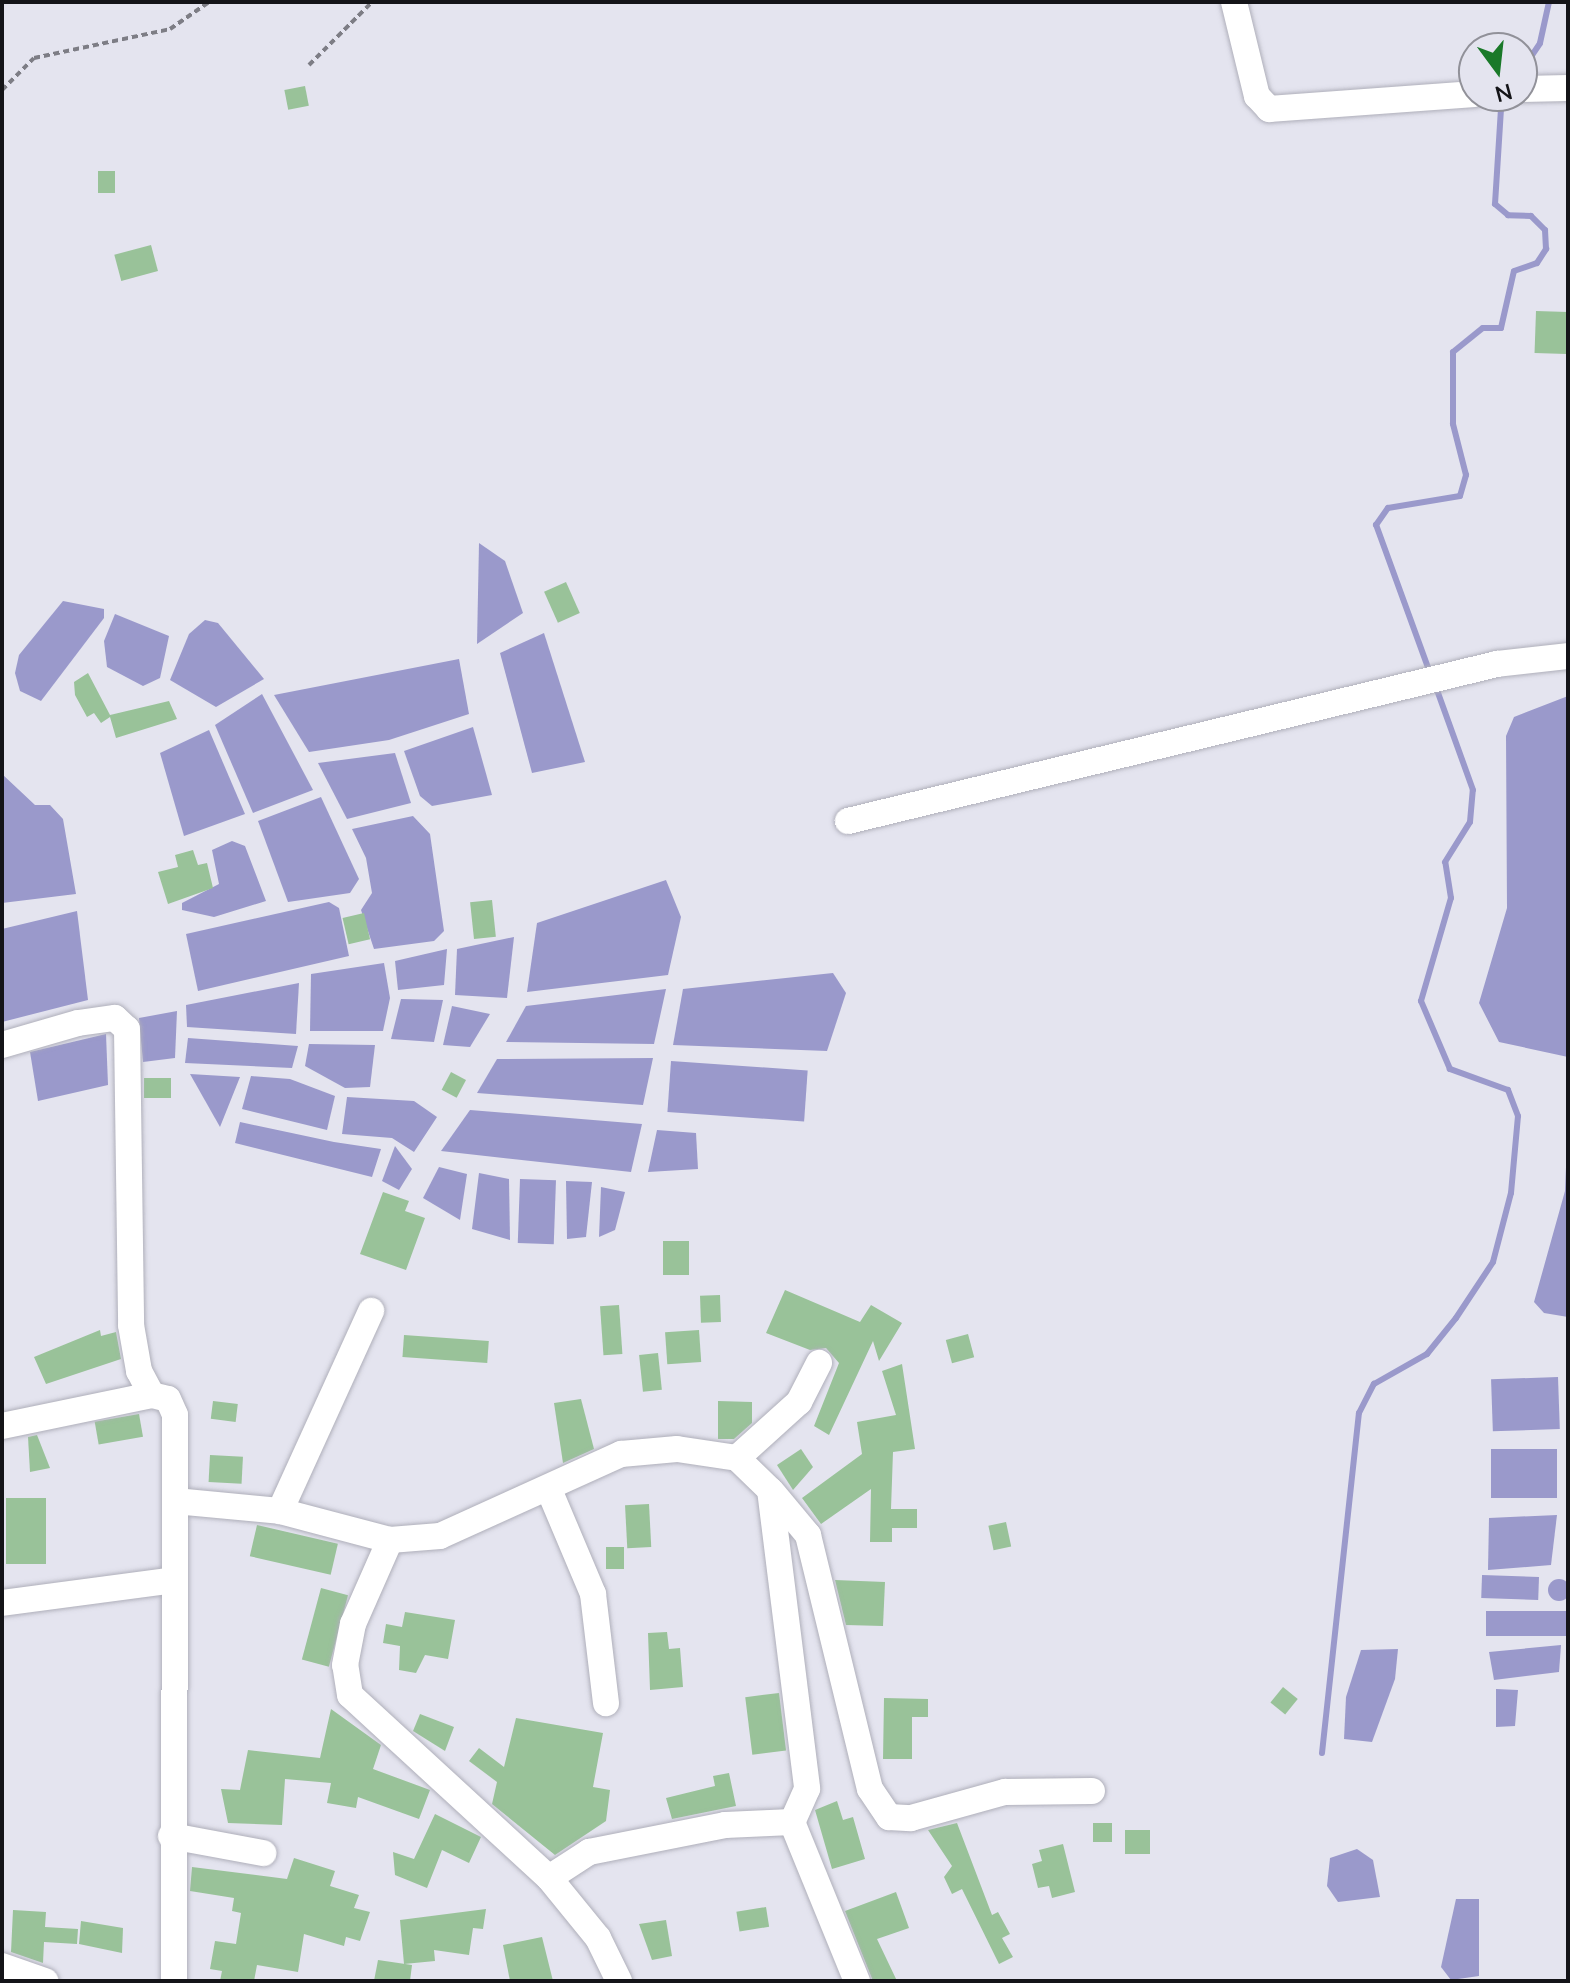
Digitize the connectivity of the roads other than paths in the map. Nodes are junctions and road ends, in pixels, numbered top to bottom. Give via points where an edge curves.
1 (1234, 2) edge
2 (1568, 88) edge
3 (1538, 89) edge
4 (1458, 95) edge
5 (1568, 656) edge
6 (848, 821) dead end
7 (2, 1045) edge
8 (371, 1311) dead end
9 (819, 1363) dead end
10 (152, 1395) junction
11 (2, 1426) edge
12 (737, 1458) junction
13 (770, 1490) junction
14 (550, 1492) junction
15 (175, 1501) junction
16 (280, 1511) junction
17 (390, 1540) junction
18 (174, 1580) junction
19 (2, 1603) edge
20 (606, 1703) dead end
21 (1092, 1791) dead end
22 (792, 1822) junction
23 (171, 1836) junction
24 (263, 1853) dead end
25 (549, 1878) junction
26 (2, 1966) edge
27 (45, 1981) edge
28 (174, 1981) edge
29 (619, 1981) edge
30 (857, 1981) edge

1 - 4 street via 1257,96 1269,109
2 - 3 street
5 - 6 street via 1419,683
7 - 10 street via 115,1018 127,1029 131,1325 139,1371
8 - 16 street
9 - 12 street via 799,1402
10 - 11 street
10 - 15 street via 168,1399 175,1415
12 - 13 street
12 - 14 street via 677,1449 621,1454
13 - 21 street via 808,1535 870,1789 889,1817 911,1818 1005,1792
13 - 22 street via 807,1789
14 - 17 street via 440,1536
14 - 20 street via 593,1594
15 - 16 street
15 - 18 street
16 - 17 street
17 - 25 street via 353,1624 345,1665 350,1695
18 - 19 street
18 - 23 street
22 - 25 street via 725,1825 589,1852
22 - 30 street
23 - 24 street
23 - 28 street
25 - 29 street via 598,1938
26 - 27 street

